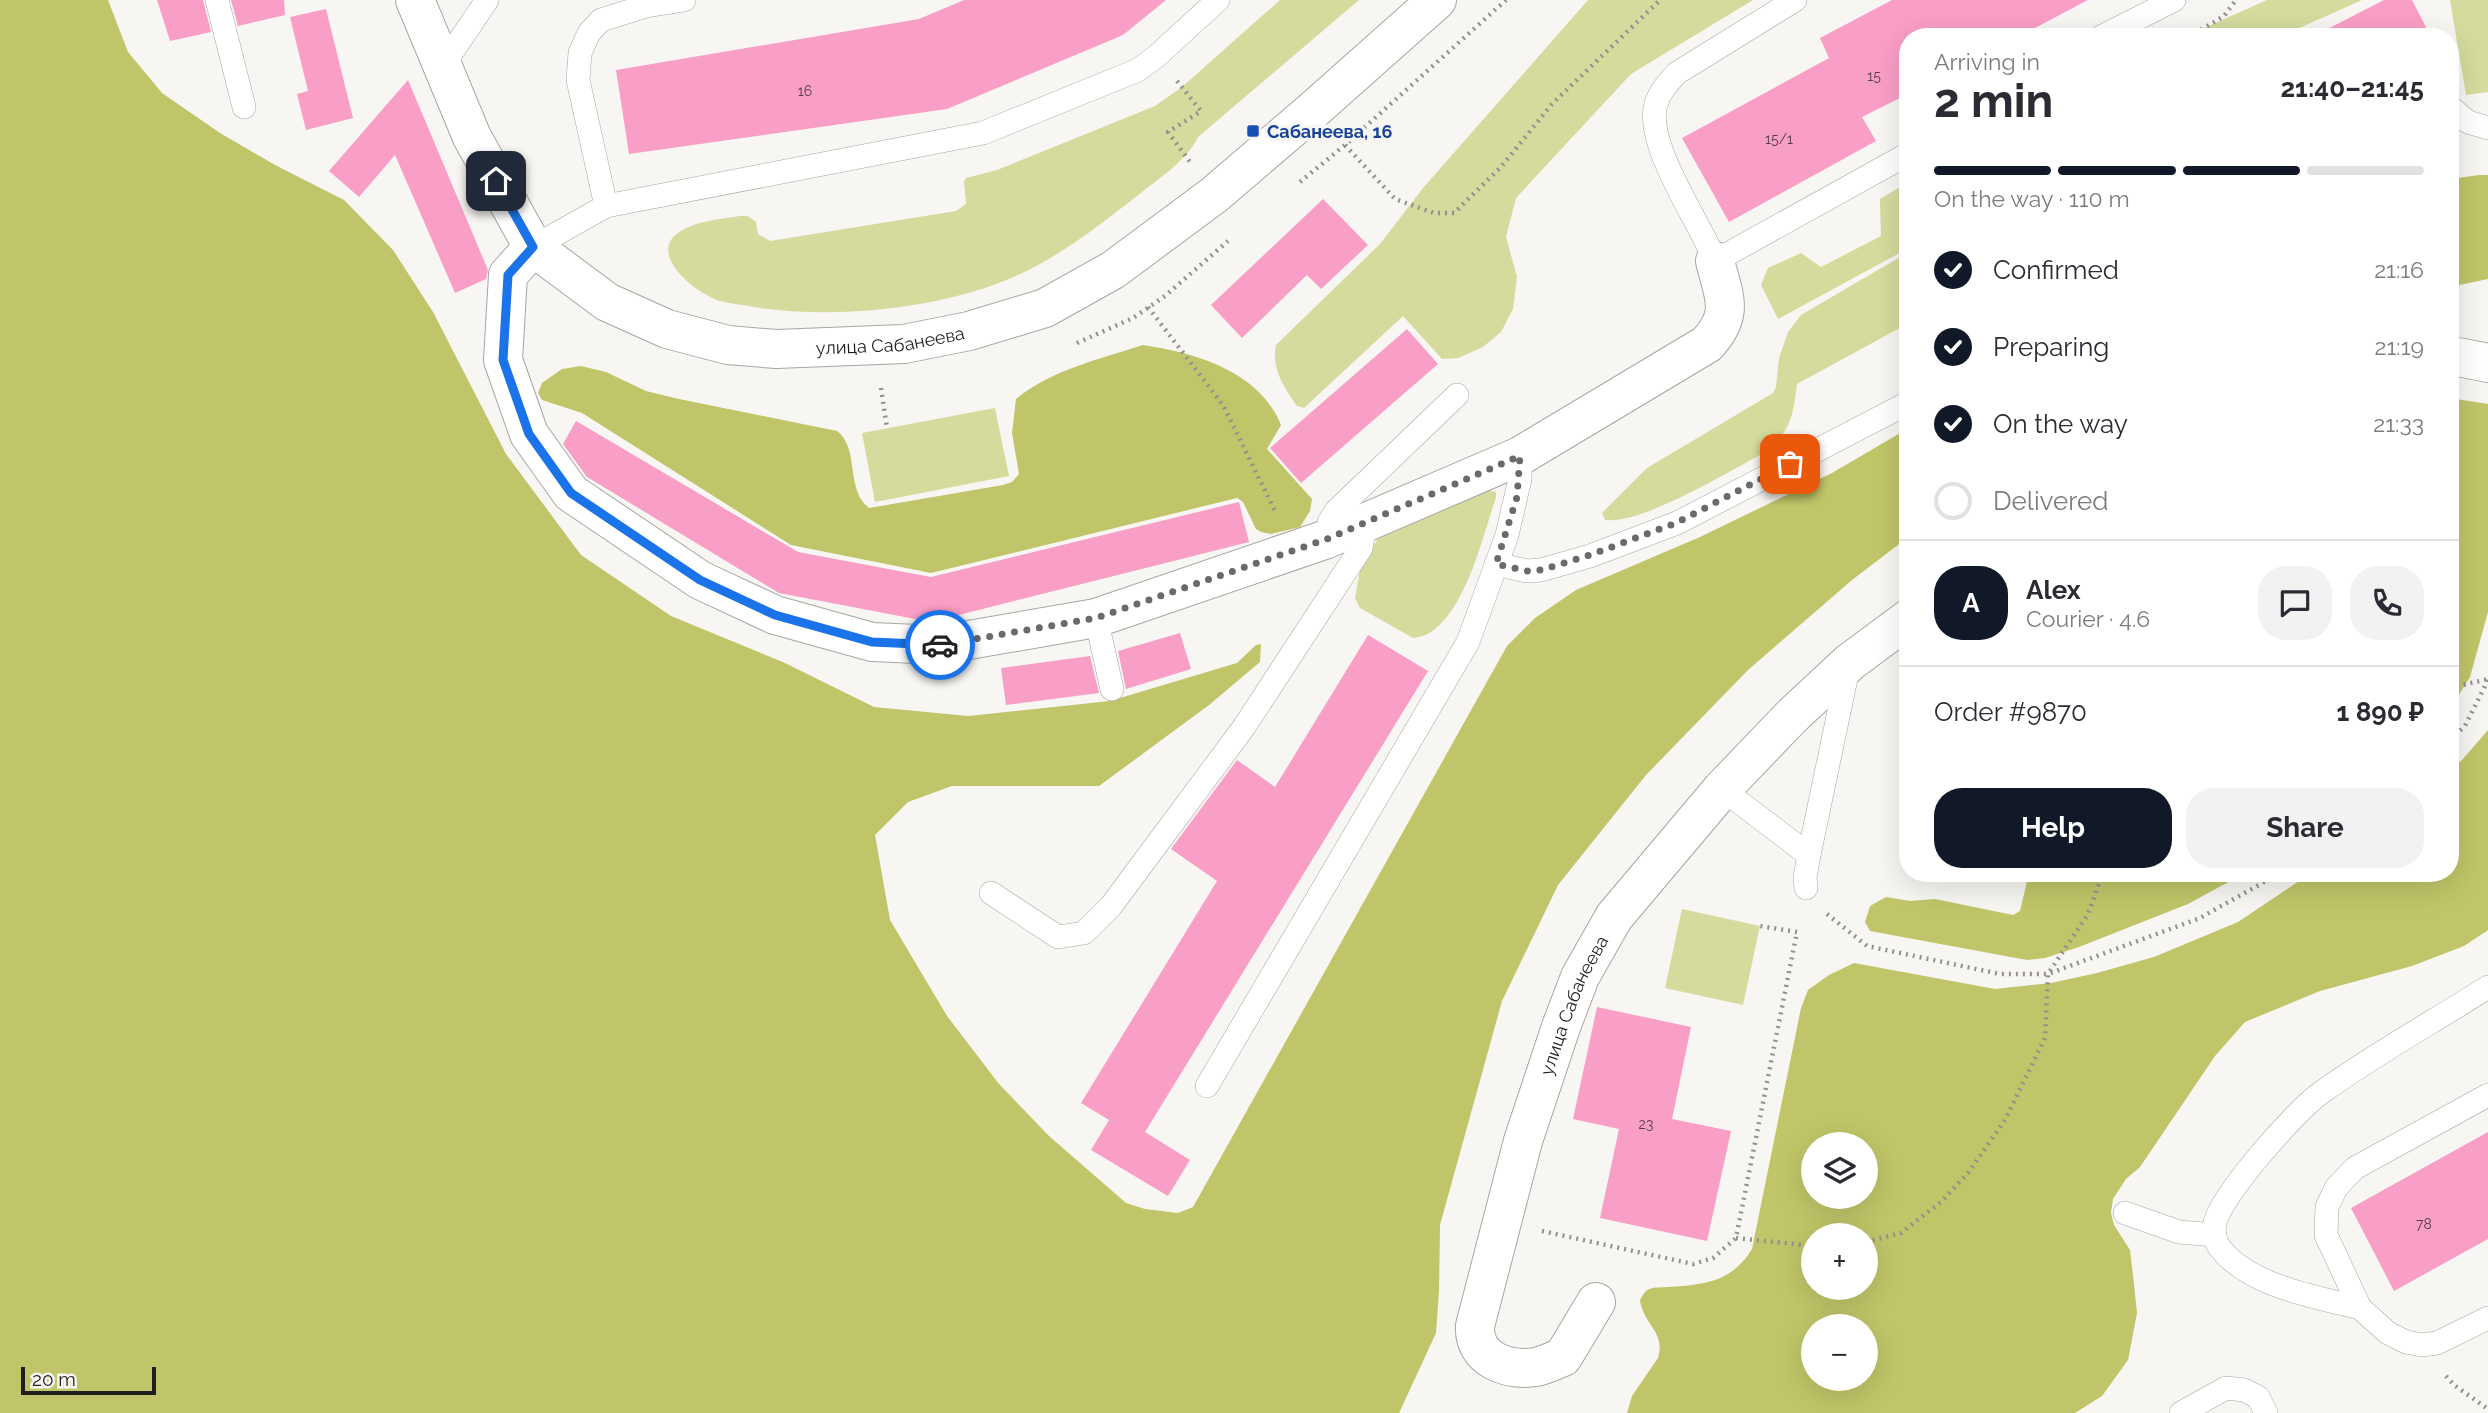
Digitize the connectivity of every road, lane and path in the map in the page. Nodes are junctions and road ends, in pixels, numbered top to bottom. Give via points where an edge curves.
1 (217, 0) edge
2 (415, 0) edge
3 (487, 0) edge
4 (684, 0) edge
5 (1218, 0) edge
6 (1437, 0) edge
7 (1660, 0) edge
8 (1795, 0) edge
9 (2174, 0) edge
10 (2236, 0) edge
11 (2119, 28) edge
12 (2204, 28) edge
13 (1158, 55) junction
14 (442, 66) junction
15 (244, 107) dead end
16 (2459, 114) edge
17 (2488, 128) edge
18 (1345, 145) dead end
19 (1899, 159) edge
20 (1192, 165) dead end
21 (606, 206) junction
22 (533, 247) junction
23 (1715, 261) junction
24 (1149, 307) dead end
25 (2459, 357) edge
26 (2488, 363) edge
27 (881, 382) dead end
28 (1457, 395) dead end
29 (1899, 407) edge
30 (887, 428) dead end
31 (1520, 456) junction
32 (1344, 531) junction
33 (1287, 552) junction
34 (1496, 564) junction
35 (1096, 618) junction
36 (1899, 626) edge
37 (1850, 662) junction
38 (2488, 679) edge
39 (2459, 686) edge
40 (1112, 689) dead end
41 (2459, 732) edge
42 (1722, 789) junction
43 (1809, 855) junction
44 (2100, 882) edge
45 (2264, 882) edge
46 (1807, 888) joint
47 (992, 892) dead end
48 (1760, 926) dead end
49 (2048, 974) junction
50 (2488, 987) edge
51 (1207, 1086) dead end
52 (2488, 1095) edge
53 (2125, 1213) dead end
54 (1503, 1222) junction
55 (2214, 1235) junction
56 (1737, 1238) junction
57 (1878, 1239) edge
58 (1801, 1245) edge
59 (1596, 1302) dead end
60 (2360, 1308) junction
61 (2488, 1318) edge
62 (2422, 1345) junction
63 (2488, 1409) edge
64 (2181, 1413) edge
65 (2266, 1413) edge

1 - 15 lane
2 - 14 street, улица Сабанеева
3 - 14 lane
4 - 21 lane via 601,20 580,53 578,80
5 - 13 lane
6 - 22 street, улица Сабанеева via 1214,195 1113,270 1045,308 969,331 904,344 850,348 728,345 667,329 607,302
7 - 18 path via 1552,104 1501,167 1454,212 1434,213 1395,199
8 - 23 lane via 1677,73 1662,89 1655,107 1661,153
9 - 11 lane
10 - 12 path via 2224,16
13 - 20 path via 1201,111 1168,132
13 - 21 lane via 1138,70 983,133
14 - 22 street, улица Сабанеева via 472,137
16 - 17 lane
19 - 23 lane
21 - 22 lane
22 - 35 street via 508,275 503,360 529,434 571,493 700,580 775,615 872,642 940,645
23 - 31 street via 1726,306 1721,329 1707,344
24 - 33 path via 1223,405 1278,518
25 - 26 street
27 - 30 path
28 - 32 lane via 1336,511 1329,522
29 - 34 lane via 1676,523 1541,570
31 - 32 street
31 - 34 lane via 1517,497
32 - 33 street
32 - 47 lane via 1363,536 1361,548 1244,727 1102,915 1084,933 1058,937
33 - 35 street
34 - 51 lane via 1468,642
35 - 40 lane
36 - 37 street, улица Сабанеева
37 - 42 street, улица Сабанеева
37 - 43 lane
38 - 39 path
38 - 41 path
42 - 43 lane
42 - 54 street, улица Сабанеева via 1614,917 1580,977 1523,1142
43 - 46 lane
44 - 49 path via 2088,914
45 - 49 path via 2200,918
46 - 49 path via 1830,917 1867,946 2000,974
48 - 56 path via 1797,932
49 - 57 path via 2045,1038 2005,1119 1968,1173 1941,1202 1901,1233
50 - 55 lane via 2319,1093 2245,1172 2215,1221
52 - 60 lane via 2355,1168 2336,1188 2327,1207 2326,1235
53 - 55 lane via 2179,1232
54 - 56 path via 1693,1264 1713,1258
54 - 59 street, улица Сабанеева via 1475,1326 1474,1339 1482,1353 1502,1363 1536,1367 1563,1357
55 - 60 lane via 2236,1262 2259,1277
56 - 58 path
60 - 62 lane via 2388,1333
61 - 62 lane via 2437,1343
62 - 63 path via 2454,1385
64 - 65 lane via 2226,1388 2258,1397

